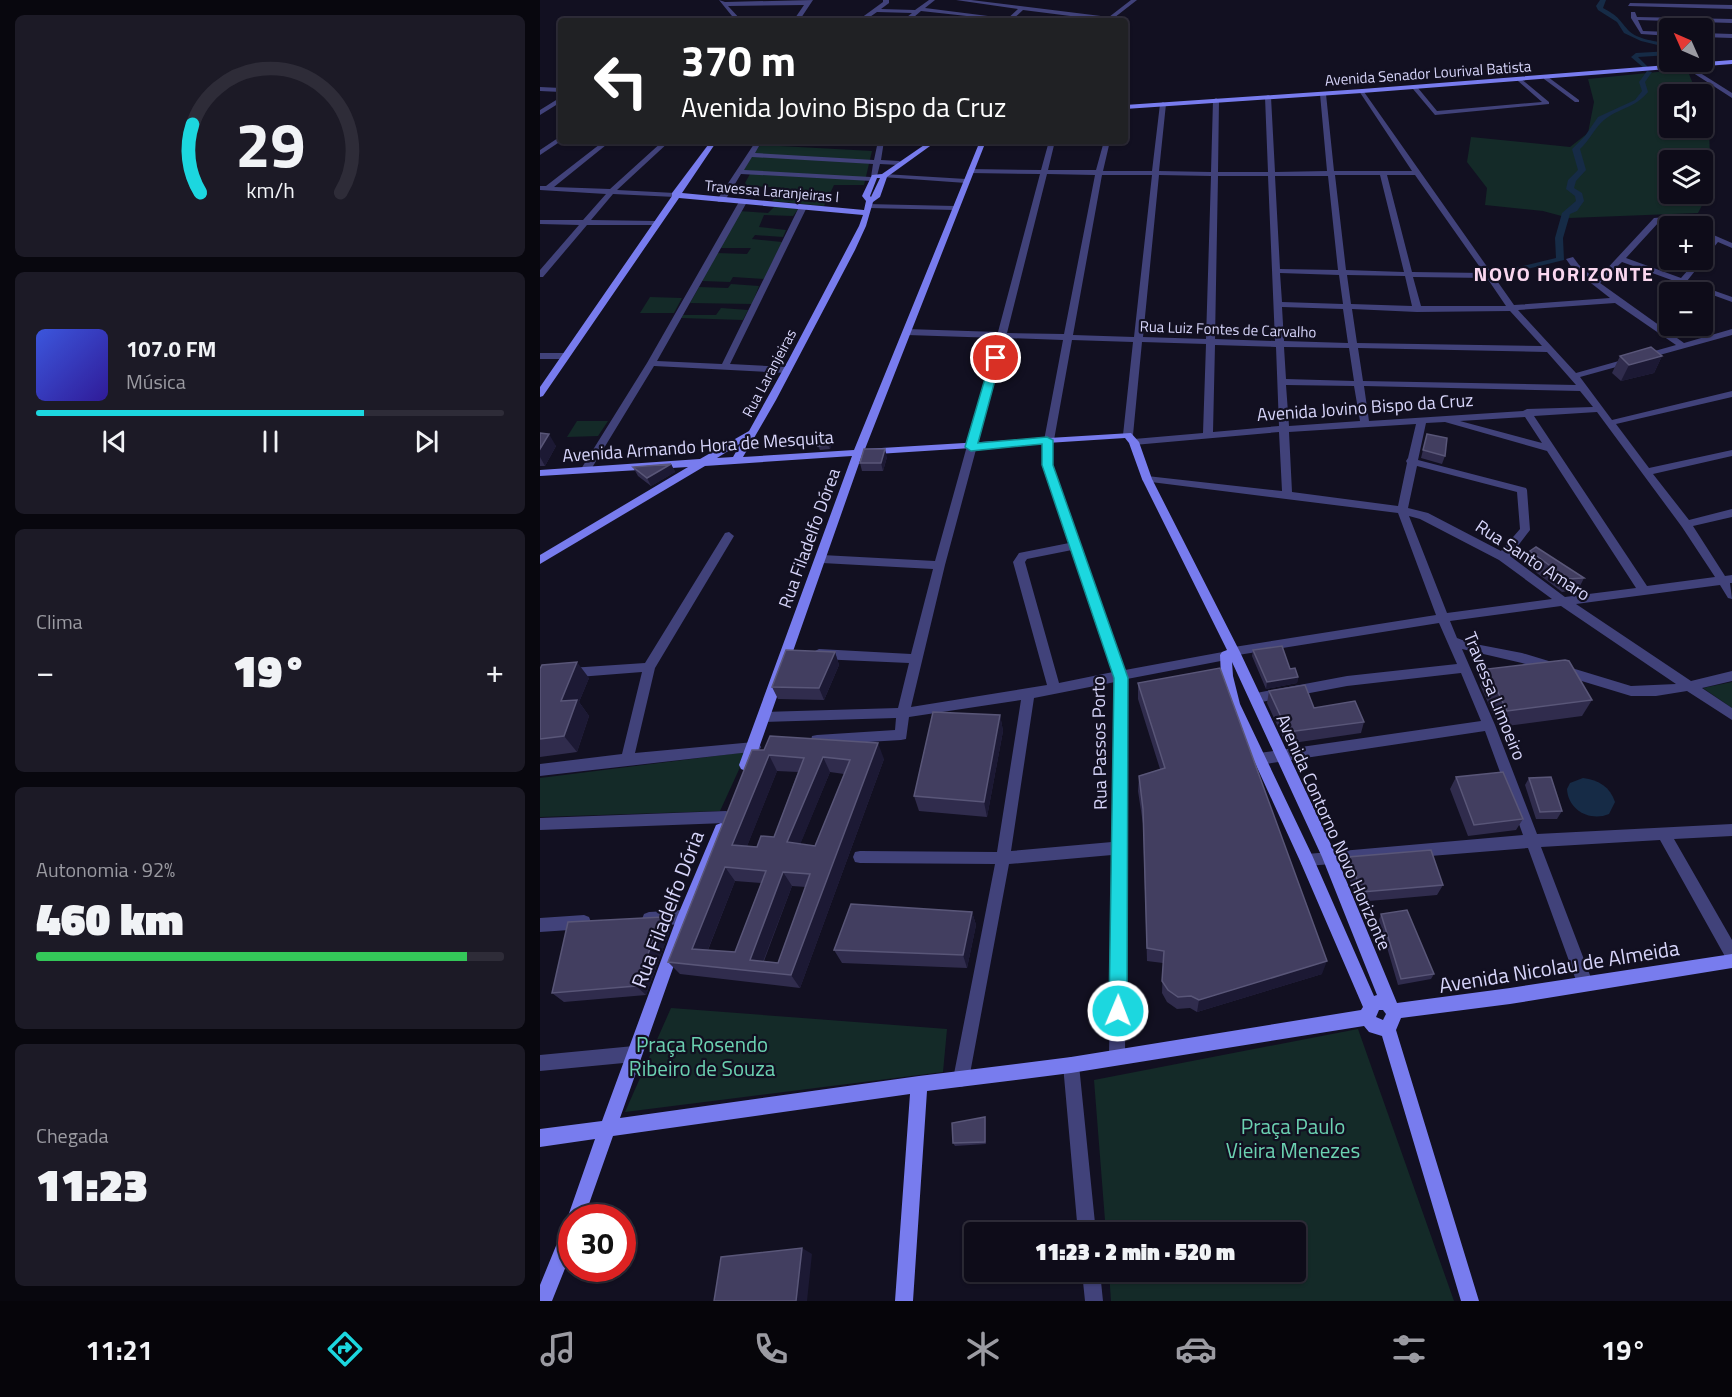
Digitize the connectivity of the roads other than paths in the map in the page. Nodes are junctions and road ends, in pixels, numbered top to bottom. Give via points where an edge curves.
1 (886, 0) edge
2 (932, 0) edge
3 (959, 0) edge
4 (1134, 0) edge
5 (809, 1) edge
6 (722, 2) edge
7 (739, 2) edge
8 (1630, 2) edge
9 (1003, 6) junction
10 (1732, 7) edge
11 (1022, 8) junction
12 (877, 10) junction
13 (918, 10) junction
14 (1066, 13) junction
15 (985, 16) junction
16 (736, 18) edge
17 (798, 18) edge
18 (865, 18) edge
19 (908, 18) edge
20 (981, 18) edge
21 (1011, 18) edge
22 (1058, 18) edge
23 (1097, 18) edge
24 (1112, 18) edge
25 (1634, 18) junction
26 (1732, 21) edge
27 (1659, 34) edge
28 (1713, 35) edge
29 (1732, 36) edge
30 (1732, 62) edge
31 (1713, 64) edge
32 (1659, 68) edge
33 (1695, 72) edge
34 (1546, 78) junction
35 (1520, 80) junction
36 (540, 89) edge
37 (1416, 89) dead end
38 (558, 90) edge
39 (1362, 91) junction
40 (1323, 94) junction
41 (1732, 96) edge
42 (1268, 97) junction
43 (1216, 100) junction
44 (558, 101) edge
45 (1577, 101) dead end
46 (1163, 104) junction
47 (1128, 107) edge
48 (558, 110) edge
49 (542, 111) edge
50 (558, 140) edge
51 (604, 144) edge
52 (664, 144) edge
53 (712, 144) edge
54 (757, 144) edge
55 (880, 144) edge
56 (929, 144) edge
57 (981, 144) edge
58 (1051, 144) edge
59 (1106, 144) edge
60 (540, 153) edge
61 (750, 155) junction
62 (877, 161) junction
63 (900, 163) junction
64 (970, 171) junction
65 (1044, 171) junction
66 (1099, 171) junction
67 (739, 172) junction
68 (1156, 172) junction
69 (1330, 173) junction
70 (1383, 173) junction
71 (1417, 173) junction
72 (1213, 174) junction
73 (1272, 174) junction
74 (884, 176) junction
75 (873, 177) junction
76 (966, 182) junction
77 (544, 188) edge
78 (612, 191) junction
79 (675, 195) junction
80 (720, 200) junction
81 (743, 202) junction
82 (803, 207) junction
83 (869, 207) junction
84 (955, 208) junction
85 (1659, 220) edge
86 (540, 222) edge
87 (583, 222) junction
88 (656, 223) junction
89 (1713, 237) edge
90 (1716, 238) junction
91 (1713, 242) edge
92 (1732, 246) edge
93 (1570, 259) dead end
94 (1621, 259) junction
95 (545, 263) edge
96 (1692, 270) edge
97 (1278, 271) junction
98 (1342, 271) junction
99 (1408, 274) junction
100 (540, 275) edge
101 (1490, 276) junction
102 (1596, 282) junction
103 (1682, 282) joint
104 (1713, 293) edge
105 (1617, 300) junction
106 (1732, 300) edge
107 (1278, 304) junction
108 (1347, 307) junction
109 (1512, 308) junction
110 (1416, 309) junction
111 (907, 332) junction
112 (1732, 332) edge
113 (1002, 335) junction
114 (1069, 337) junction
115 (1138, 339) junction
116 (1210, 341) junction
117 (1279, 344) junction
118 (1352, 346) junction
119 (1683, 346) junction
120 (1549, 350) junction
121 (540, 356) edge
122 (566, 356) junction
123 (651, 363) junction
124 (725, 366) junction
125 (787, 370) junction
126 (1574, 376) junction
127 (1282, 382) junction
128 (1358, 384) junction
129 (1584, 388) junction
130 (540, 394) edge
131 (1732, 394) edge
132 (1599, 409) junction
133 (1527, 412) junction
134 (1436, 418) junction
135 (1422, 420) junction
136 (1610, 423) junction
137 (1365, 424) junction
138 (1284, 429) junction
139 (754, 432) junction
140 (1208, 434) junction
141 (1131, 439) junction
142 (1047, 440) junction
143 (971, 447) junction
144 (1552, 449) junction
145 (858, 453) junction
146 (1732, 453) edge
147 (736, 460) junction
148 (1412, 461) junction
149 (705, 462) junction
150 (586, 469) junction
151 (1646, 472) junction
152 (540, 473) edge
153 (1148, 479) junction
154 (1287, 495) junction
155 (1402, 510) junction
156 (1732, 513) edge
157 (1686, 524) junction
158 (729, 536) dead end
159 (1076, 544) junction
160 (1503, 557) junction
161 (822, 559) junction
162 (540, 560) edge
163 (939, 565) junction
164 (1727, 579) edge
165 (1643, 590) junction
166 (1732, 595) edge
167 (1562, 601) junction
168 (1443, 618) junction
169 (1453, 641) junction
170 (797, 653) junction
171 (1230, 654) junction
172 (917, 658) junction
173 (649, 667) junction
174 (1465, 668) junction
175 (540, 675) edge
176 (1732, 676) edge
177 (1121, 678) junction
178 (1690, 687) junction
179 (1054, 689) junction
180 (1028, 694) junction
181 (1256, 698) junction
182 (903, 713) junction
183 (1732, 715) edge
184 (763, 717) junction
185 (1489, 725) junction
186 (803, 741) edge
187 (759, 744) junction
188 (1280, 754) junction
189 (627, 759) junction
190 (1259, 759) junction
191 (540, 770) edge
192 (742, 777) edge
193 (540, 824) edge
194 (1732, 830) edge
195 (1664, 834) junction
196 (1532, 841) junction
197 (1120, 848) junction
198 (1329, 856) junction
199 (860, 857) dead end
200 (1003, 858) junction
201 (1307, 860) junction
202 (684, 917) junction
203 (629, 920) edge
204 (596, 922) edge
205 (540, 925) edge
206 (1732, 955) edge
207 (1732, 961) edge
208 (1586, 983) junction
209 (1369, 1012) junction
210 (1390, 1016) junction
211 (634, 1054) junction
212 (1117, 1057) junction
213 (540, 1063) edge
214 (1071, 1065) junction
215 (961, 1079) junction
216 (919, 1084) junction
217 (609, 1128) junction
218 (540, 1138) edge
219 (579, 1204) edge
220 (1086, 1222) edge
221 (558, 1262) edge
222 (1092, 1282) edge
223 (543, 1301) edge
224 (904, 1301) edge
225 (1094, 1301) edge
226 (1470, 1301) edge

1 - 12 street
2 - 13 street
3 - 9 street
4 - 24 street
5 - 7 street
5 - 17 street
6 - 7 street
6 - 16 street
8 - 10 street
8 - 25 street
9 - 11 street
9 - 15 street
11 - 14 street
11 - 21 street
12 - 13 street
12 - 18 street
13 - 15 street
13 - 19 street
14 - 22 street
14 - 23 street
15 - 20 street
25 - 26 street
25 - 27 street via 1639,31
28 - 29 street
30 - 31 street, Avenida Senador Lourival Batista
32 - 34 street, Avenida Senador Lourival Batista
33 - 41 street
34 - 35 street, Avenida Senador Lourival Batista
34 - 45 street
35 - 37 street via 1547,103 1435,113
35 - 39 street, Avenida Senador Lourival Batista
36 - 38 street
39 - 40 street, Avenida Senador Lourival Batista
39 - 71 street
40 - 42 street, Avenida Senador Lourival Batista
40 - 69 street
42 - 43 street, Avenida Senador Lourival Batista
42 - 73 street
43 - 46 street, Avenida Senador Lourival Batista
43 - 72 street
44 - 49 street
46 - 47 street, Avenida Senador Lourival Batista
46 - 68 street
48 - 49 street
50 - 60 street
51 - 77 street
52 - 78 street
53 - 79 street
54 - 61 street
55 - 62 street
56 - 63 street, Rua Laranjeiras
57 - 64 street
58 - 65 street
59 - 66 street, Rua Passos Porto
61 - 62 street
61 - 67 street
62 - 63 street
62 - 75 street
63 - 74 street, Rua Laranjeiras
64 - 65 street
64 - 76 street
65 - 66 street
65 - 113 street
66 - 68 street
66 - 114 street, Rua Passos Porto
67 - 75 street
67 - 80 street
68 - 72 street
68 - 115 street
69 - 70 street
69 - 73 street
69 - 98 street
70 - 71 street
70 - 99 street
71 - 101 street
72 - 73 street
72 - 116 street
73 - 97 street
74 - 75 street
74 - 76 street
74 - 83 street, Rua Laranjeiras
75 - 83 street, Rua Laranjeiras via 866,196
76 - 84 street
77 - 78 street
78 - 79 street
78 - 87 street
79 - 80 street, Travessa Laranjeiras I
79 - 88 street
80 - 81 street, Travessa Laranjeiras I
81 - 82 street, Travessa Laranjeiras I
81 - 123 street
82 - 83 street, Travessa Laranjeiras I
82 - 124 street
83 - 84 street
83 - 125 street, Rua Laranjeiras
84 - 111 street, Rua Filadelfo Dórea
85 - 94 street via 1652,223
86 - 87 street
87 - 88 street
87 - 95 street
88 - 122 street
89 - 90 street
90 - 91 street
90 - 92 street
93 - 102 street
94 - 102 street
94 - 103 street
95 - 100 street
96 - 103 street
97 - 98 street
97 - 107 street
98 - 99 street
98 - 108 street
99 - 101 street
99 - 110 street
101 - 109 street
102 - 105 street
104 - 106 street
105 - 109 street
105 - 119 street
107 - 108 street
107 - 117 street
108 - 110 street
108 - 118 street
109 - 110 street
109 - 120 street
111 - 113 street, Rua Luiz Fontes de Carvalho
111 - 145 street, Rua Filadelfo Dórea
112 - 119 street
113 - 114 street, Rua Luiz Fontes de Carvalho
113 - 143 street
114 - 115 street, Rua Luiz Fontes de Carvalho
114 - 142 street, Rua Passos Porto
115 - 116 street, Rua Luiz Fontes de Carvalho
115 - 141 street
116 - 117 street, Rua Luiz Fontes de Carvalho
116 - 140 street
117 - 118 street, Rua Luiz Fontes de Carvalho
117 - 127 street
118 - 120 street, Rua Luiz Fontes de Carvalho
118 - 128 street
119 - 126 street
120 - 126 street
121 - 122 street
122 - 130 street
123 - 124 street
123 - 150 street
124 - 125 street
125 - 139 street, Rua Laranjeiras
126 - 129 street
127 - 128 street
127 - 138 street
128 - 129 street
128 - 137 street
129 - 132 street
131 - 136 street
132 - 133 street, Avenida Jovino Bispo da Cruz
132 - 136 street
133 - 134 street, Avenida Jovino Bispo da Cruz
133 - 144 street
134 - 135 street, Avenida Jovino Bispo da Cruz
134 - 144 street
135 - 137 street, Avenida Jovino Bispo da Cruz
135 - 148 street
136 - 151 street
137 - 138 street, Avenida Jovino Bispo da Cruz
138 - 140 street, Avenida Jovino Bispo da Cruz
138 - 154 street
139 - 147 street
139 - 149 street, Rua Laranjeiras
140 - 141 street, Avenida Jovino Bispo da Cruz
141 - 142 street, Avenida Jovino Bispo da Cruz
141 - 153 street
142 - 143 street, Avenida Jovino Bispo da Cruz
142 - 159 street, Rua Passos Porto via 1048,465
143 - 145 street, Avenida Jovino Bispo da Cruz
143 - 163 street
144 - 165 street
145 - 147 street, Avenida Armando Hora de Mesquita
145 - 161 street, Rua Filadelfo Dórea
146 - 151 street
147 - 149 street, Avenida Armando Hora de Mesquita
148 - 155 street
148 - 160 street via 1522,490 1526,530
149 - 150 street, Avenida Armando Hora de Mesquita
149 - 162 street, Rua Laranjeiras
150 - 152 street, Avenida Armando Hora de Mesquita
151 - 157 street
153 - 154 street, Rua Santo Amaro
153 - 171 street
154 - 155 street, Rua Santo Amaro
155 - 160 street, Rua Santo Amaro via 1447,526
155 - 168 street, Travessa Limoeiro
156 - 157 street
157 - 164 street
158 - 173 street
159 - 177 street, Rua Passos Porto
159 - 179 street via 1023,556 1019,562
160 - 167 street, Rua Santo Amaro
161 - 163 street
161 - 170 street, Rua Filadelfo Dórea
163 - 172 street
164 - 165 street
164 - 166 street
165 - 167 street
167 - 168 street
167 - 178 street, Rua Santo Amaro
168 - 169 street, Travessa Limoeiro
168 - 171 street
169 - 174 street, Travessa Limoeiro
169 - 178 street via 1631,691
170 - 172 street
170 - 184 street, Rua Filadelfo Dórea
171 - 177 street
171 - 181 street, Avenida Contorno Novo Horizonte
171 - 190 street, Avenida Contorno Novo Horizonte via 1227,676 1234,704
172 - 182 street
173 - 175 street
173 - 189 street
174 - 181 street via 1347,681
174 - 185 street, Travessa Limoeiro
176 - 178 street
177 - 179 street
177 - 197 street, Rua Passos Porto
178 - 183 street, Rua Santo Amaro
179 - 180 street
180 - 182 street
180 - 200 street
181 - 188 street, Avenida Contorno Novo Horizonte
182 - 184 street
182 - 186 street via 901,735
184 - 187 street, Rua Filadelfo Dórea
185 - 188 street
185 - 196 street, Travessa Limoeiro
187 - 189 street
187 - 192 street
188 - 190 street
188 - 198 street, Avenida Contorno Novo Horizonte
189 - 191 street
190 - 201 street, Avenida Contorno Novo Horizonte
193 - 202 street, Rua Filadelfo Dória via 728,812
194 - 195 street
195 - 196 street
195 - 206 street
196 - 198 street
196 - 208 street, Travessa Limoeiro
197 - 200 street
197 - 212 street, Rua Passos Porto
198 - 201 street
198 - 210 street, Avenida Contorno Novo Horizonte
199 - 200 street
200 - 215 street
201 - 209 street, Avenida Contorno Novo Horizonte
202 - 203 street
202 - 211 street, Rua Filadelfo Dória
204 - 205 street
207 - 208 street, Avenida Nicolau de Almeida
208 - 210 street, Avenida Nicolau de Almeida
209 - 210 street, Avenida Nicolau de Almeida via 1380,1002
209 - 210 street via 1376,1026
209 - 212 street
210 - 226 street, Avenida Contorno Novo Horizonte
211 - 213 street
211 - 217 street
212 - 214 street
214 - 215 street
214 - 220 street
215 - 216 street
216 - 217 street
216 - 224 street
217 - 218 street
217 - 219 street
221 - 223 street
222 - 225 street

